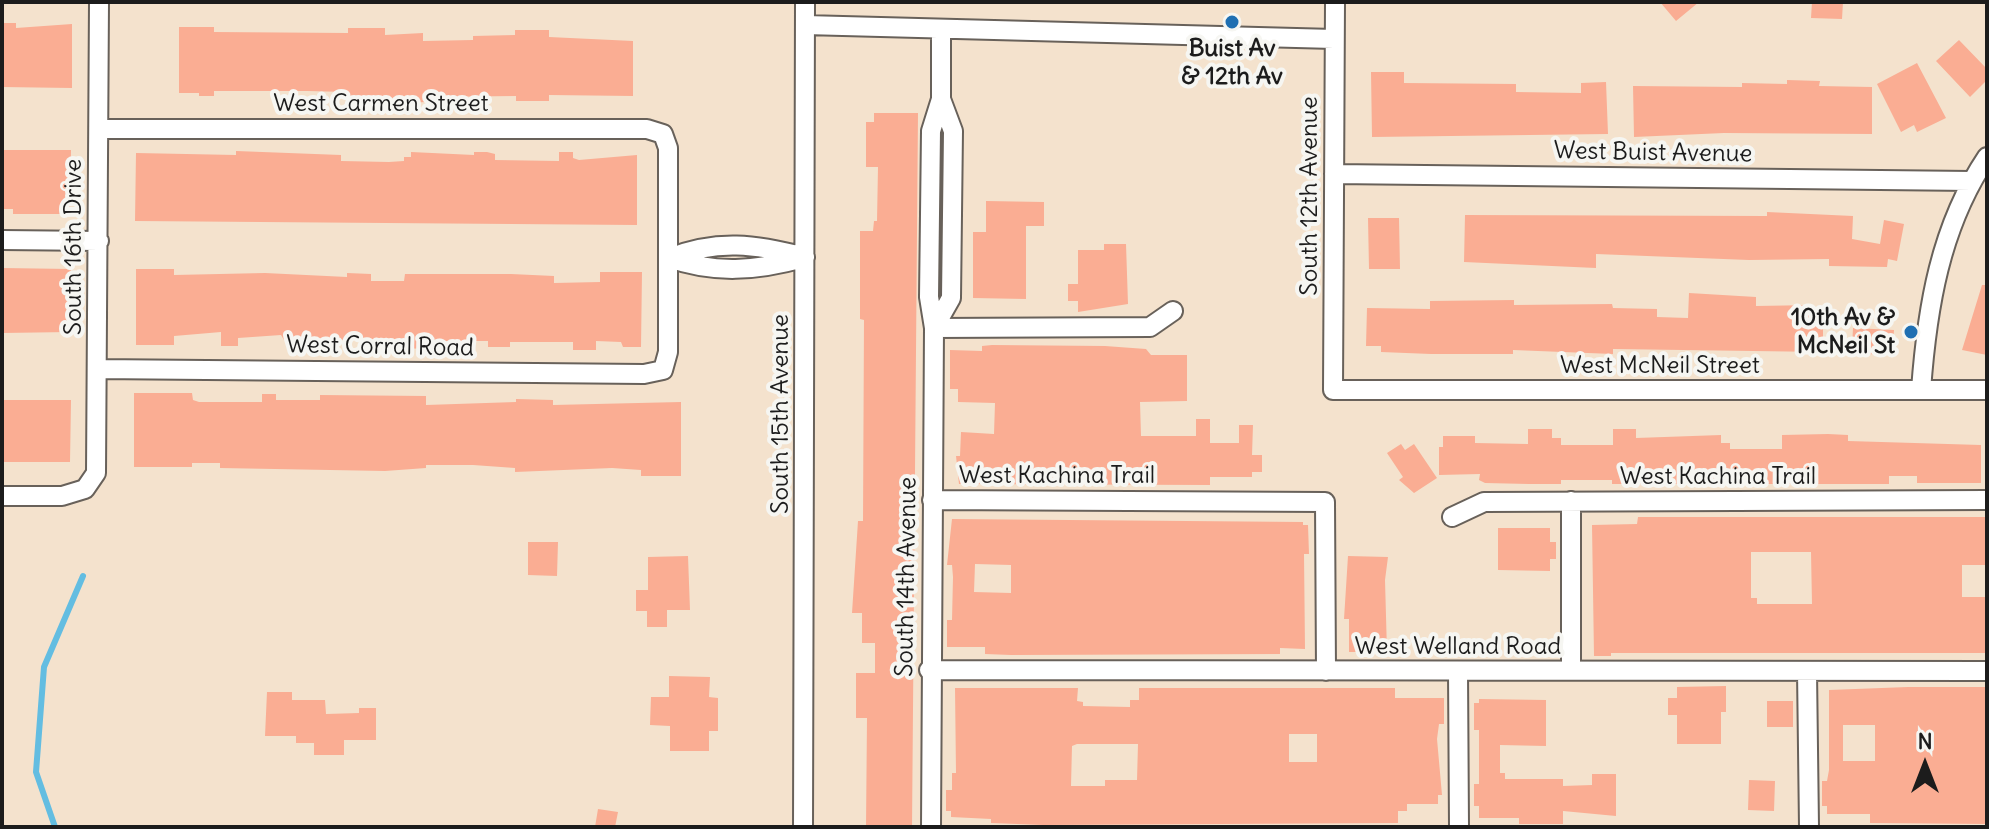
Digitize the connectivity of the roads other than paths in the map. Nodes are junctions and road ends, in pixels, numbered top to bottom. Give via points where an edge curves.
1 (99, 2) edge
2 (805, 2) edge
3 (1335, 2) edge
4 (805, 25) junction
5 (941, 29) junction
6 (1334, 39) junction
7 (941, 99) junction
8 (99, 129) junction
9 (931, 157) junction
10 (952, 157) junction
11 (1987, 157) edge
12 (1334, 174) junction
13 (1971, 181) junction
14 (2, 240) edge
15 (99, 241) junction
16 (729, 246) junction
17 (805, 257) junction
18 (669, 258) junction
19 (729, 268) junction
20 (1173, 311) dead end
21 (934, 328) junction
22 (97, 369) junction
23 (1333, 390) joint
24 (1921, 390) junction
25 (1987, 390) edge
26 (2, 496) edge
27 (932, 500) junction
28 (1987, 500) edge
29 (1571, 501) junction
30 (1452, 517) dead end
31 (929, 670) junction
32 (1571, 670) junction
33 (1326, 671) junction
34 (1807, 671) junction
35 (1987, 671) edge
36 (1458, 672) junction
37 (803, 827) edge
38 (931, 827) edge
39 (1459, 827) edge
40 (1809, 827) edge

1 - 8 street, South 16th Drive
2 - 4 street, South 15th Avenue
3 - 6 street, South 12th Avenue
4 - 5 street
4 - 17 street, South 15th Avenue
5 - 6 street
5 - 7 street, South 14th Avenue
6 - 12 street, South 12th Avenue
7 - 9 street, South 14th Avenue via 931,131
7 - 10 street, South 14th Avenue via 953,131
8 - 15 street, South 16th Drive
8 - 18 street, West Carmen Street via 631,129 663,134 668,148
9 - 10 street
9 - 21 street, South 14th Avenue via 929,297
10 - 21 street, South 14th Avenue via 951,298
11 - 13 street
12 - 13 street, West Buist Avenue
12 - 23 street, South 12th Avenue
13 - 24 street via 1936,273
14 - 15 street
15 - 22 street, South 16th Drive
16 - 17 street via 765,247
16 - 18 street via 699,246
16 - 19 street
17 - 19 street via 765,269
17 - 37 street, South 15th Avenue
18 - 19 street via 698,268
18 - 22 street, West Corral Road via 668,352 663,370 644,374
20 - 21 street via 1150,327
21 - 27 street, South 14th Avenue
22 - 26 street, South 16th Drive via 96,473 85,489 62,496
23 - 24 street, West McNeil Street
24 - 25 street, West McNeil Street
27 - 31 street, South 14th Avenue
27 - 33 street, West Kachina Trail via 1325,502
28 - 29 street, West Kachina Trail
29 - 30 street, West Kachina Trail via 1484,502
29 - 32 street
31 - 33 street, West Welland Road
31 - 38 street, South 14th Avenue
32 - 34 street, West Welland Road
32 - 36 street, West Welland Road
33 - 36 street, West Welland Road
34 - 35 street, West Welland Road
34 - 40 street
36 - 39 street

